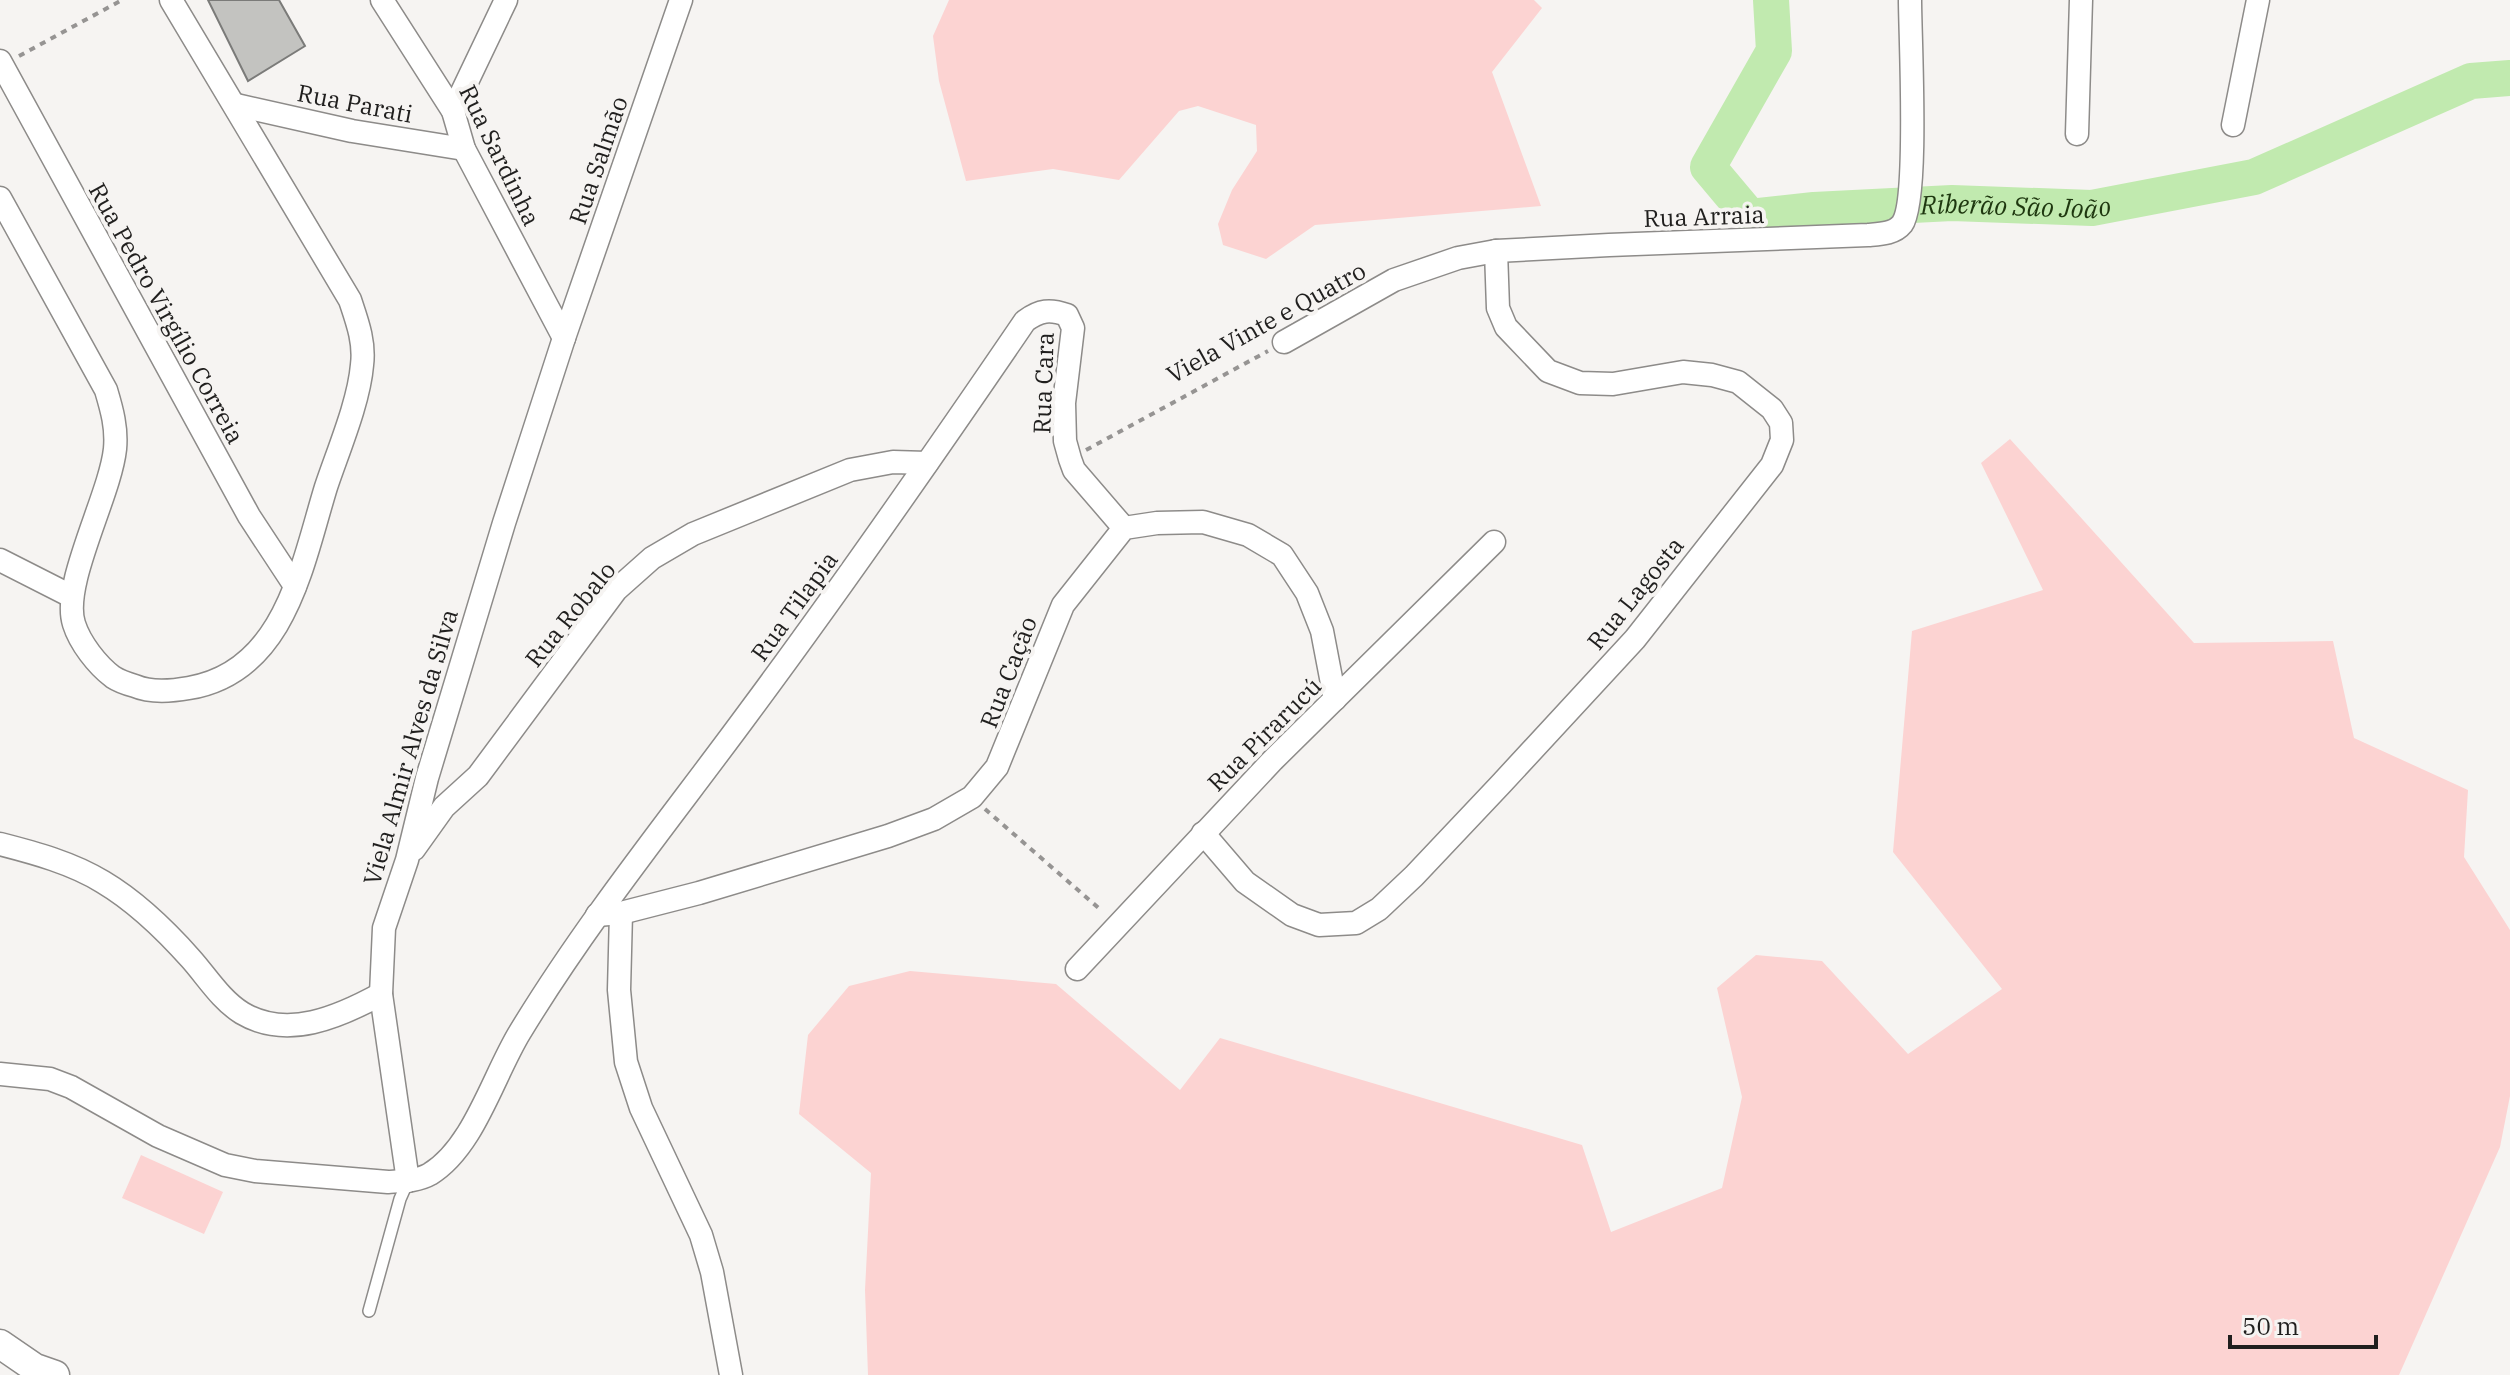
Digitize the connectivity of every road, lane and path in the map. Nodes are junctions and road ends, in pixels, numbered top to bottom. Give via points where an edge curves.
1 (122, 0) edge
2 (171, 0) edge
3 (382, 0) edge
4 (506, 0) edge
5 (681, 0) edge
6 (1910, 0) edge
7 (2081, 0) edge
8 (2258, 0) edge
9 (1, 63) edge
10 (236, 105) junction
11 (453, 111) junction
12 (2233, 125) dead end
13 (2077, 134) dead end
14 (464, 149) junction
15 (0, 198) edge
16 (1496, 251) junction
17 (1025, 321) joint
18 (564, 338) junction
19 (1284, 342) joint
20 (1070, 459) junction
21 (927, 463) junction
22 (1124, 528) junction
23 (1494, 542) dead end
24 (0, 560) edge
25 (295, 586) junction
26 (71, 596) junction
27 (1335, 699) junction
28 (972, 797) junction
29 (1203, 833) junction
30 (0, 844) edge
31 (407, 860) junction
32 (621, 913) junction
33 (597, 915) junction
34 (1117, 925) junction
35 (1077, 969) dead end
36 (381, 994) junction
37 (0, 1074) edge
38 (408, 1181) junction
39 (369, 1311) dead end
40 (0, 1344) edge
41 (55, 1375) edge
42 (731, 1375) edge

1 - 9 path
2 - 10 street
3 - 11 street, Rua Sardinha
4 - 11 street
5 - 18 street, Rua Salmão
6 - 16 street, Rua Arraia via 1911,171 1900,227 1886,234
7 - 13 street
8 - 12 street
9 - 25 street, Rua Pedro Virgílio Correia via 249,516
10 - 14 street, Rua Parati
10 - 25 street via 350,300 361,334 362,365 351,411
11 - 14 street, Rua Sardinha
14 - 18 street, Rua Sardinha
15 - 26 street via 106,390 116,423 111,464
16 - 19 street, Viela Vinte e Quatro via 1394,280
16 - 29 street, Rua Lagosta via 1498,308 1506,327 1548,371 1580,383 1613,384 1683,372 1738,382 1781,423 1782,440 1772,465 1635,639 1379,909 1356,923 1319,925 1292,915 1245,882
17 - 20 street, Rua Cara via 1053,310 1067,315 1073,328 1064,403
17 - 21 street, Rua Tilapia
18 - 31 street, Viela Almir Alves da Silva via 470,630
19 - 20 path, Viela Vinte e Quatro
20 - 22 street, Rua Cara
21 - 31 street, Rua Robalo via 893,462 850,470 693,534 652,558 616,590 478,776 444,807
21 - 33 street, Rua Tilapia
22 - 27 street via 1203,522 1248,535 1282,555 1307,593 1322,631
22 - 28 street, Rua Cação via 1063,605 997,767
23 - 27 street, Rua Pirarucú
24 - 26 street
25 - 26 street via 279,626 259,653 207,685 177,690 143,690 114,678 90,654 74,624
27 - 29 street, Rua Pirarucú
28 - 32 street, Rua Cação via 888,836
28 - 34 path
29 - 34 street, Rua Pirarucú
30 - 36 street via 104,882 166,935 242,1013 276,1025 302,1025 336,1016
31 - 36 street, Viela Almir Alves da Silva via 384,928
32 - 33 street, Rua Cação
32 - 42 street via 619,990 626,1062 641,1108 701,1235
33 - 38 street, Rua Tilapia via 519,1034 450,1158 428,1175
34 - 35 street, Rua Pirarucú
36 - 38 street, Viela Almir Alves da Silva
37 - 38 street via 50,1079 71,1087 158,1136 225,1165
38 - 39 lane
40 - 41 street

